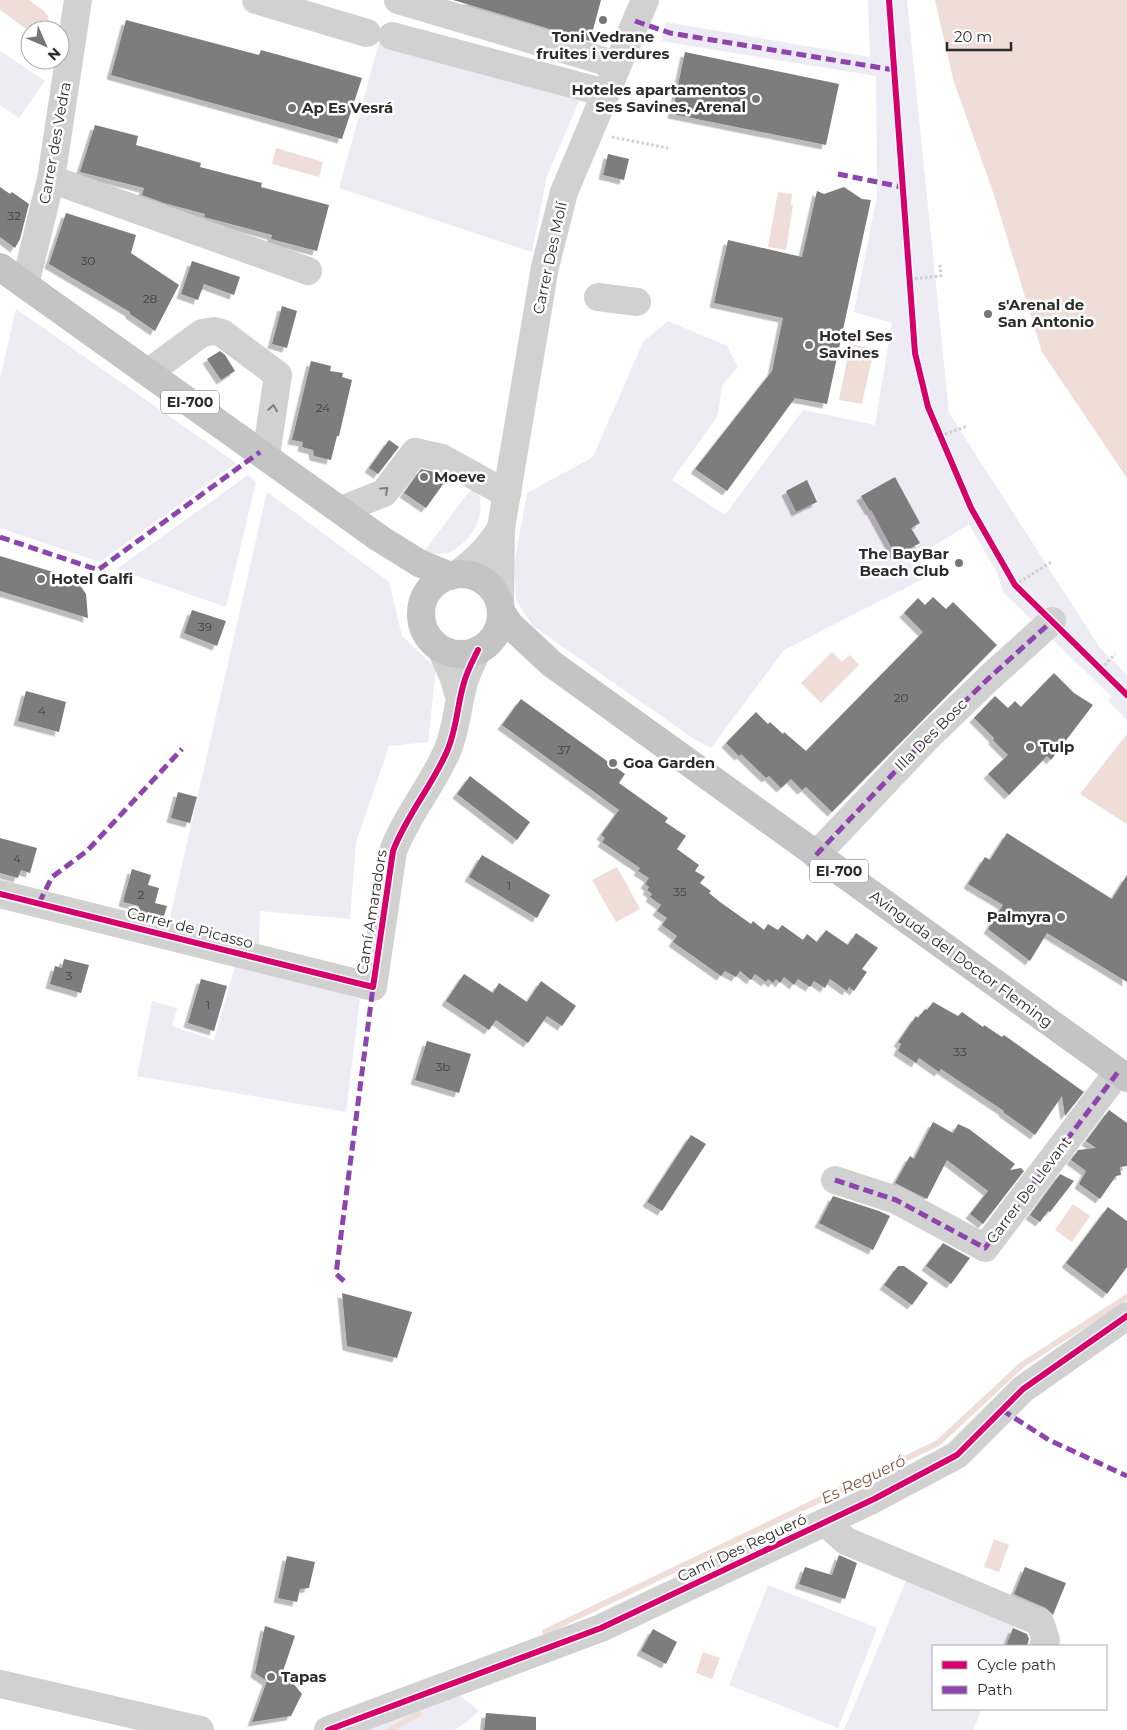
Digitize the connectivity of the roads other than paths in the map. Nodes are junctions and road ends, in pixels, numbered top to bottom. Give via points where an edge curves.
1 (78, 0) edge
2 (256, 0) edge
3 (398, 0) edge
4 (645, 0) edge
5 (617, 65) junction
6 (606, 93) junction
7 (51, 179) junction
8 (0, 267) edge
9 (308, 270) dead end
10 (25, 285) junction
11 (598, 297) dead end
12 (637, 302) dead end
13 (149, 372) junction
14 (266, 456) junction
15 (507, 494) junction
16 (341, 510) junction
17 (501, 528) junction
18 (379, 538) junction
19 (454, 575) junction
20 (425, 598) junction
21 (501, 608) junction
22 (1052, 621) dead end
23 (441, 649) junction
24 (480, 649) junction
25 (552, 664) junction
26 (460, 699) junction
27 (816, 855) junction
28 (0, 894) edge
29 (373, 987) joint
30 (1123, 1075) edge
31 (835, 1180) dead end
32 (1127, 1316) edge
33 (825, 1522) junction
34 (1044, 1645) edge
35 (0, 1684) edge
36 (200, 1730) edge
37 (328, 1730) edge

1 - 7 street, Carrer des Vedra
2 - 6 street
3 - 5 street
4 - 5 street, Carrer Des Molí
5 - 6 street, Carrer Des Molí
6 - 15 street, Carrer Des Molí via 564,192 545,267
7 - 9 street
7 - 10 street, Carrer des Vedra
8 - 10 main road, Avinguda del Doctor Fleming / EI-700
10 - 13 main road, Avinguda del Doctor Fleming / EI-700
11 - 12 street
13 - 14 main road, Avinguda del Doctor Fleming / EI-700
14 -> 13 street via 278,376 222,333 202,333
14 - 16 main road, Avinguda del Doctor Fleming / EI-700
16 -> 15 street via 384,493 415,452 442,458
15 - 17 street, Carrer Des Molí
16 - 18 main road, Avinguda del Doctor Fleming / EI-700
17 - 19 street, Carrer Des Molí via 490,546
17 - 21 street, Carrer Des Molí
18 - 19 main road, Avinguda del Doctor Fleming / EI-700 via 419,563
18 - 20 main road, Avinguda del Doctor Fleming / EI-700
19 - 20 main road via 439,580
19 - 21 main road, Avinguda del Doctor Fleming / EI-700 via 472,575 484,581 494,591
20 - 23 main road via 422,621 432,641
21 - 24 main road via 496,633
21 - 25 main road, Avinguda del Doctor Fleming / EI-700 via 517,632
22 - 27 street, Illa Des Bosc via 925,740
23 - 24 main road, Avinguda del Doctor Fleming / EI-700 via 460,654
23 - 26 street, Camí Amaradors
24 - 25 main road, Avinguda del Doctor Fleming / EI-700
24 - 26 street, Camí Amaradors via 466,676
25 - 27 main road, Avinguda del Doctor Fleming / EI-700
26 - 29 street, Camí Amaradors via 456,728 448,750 393,850
27 - 30 main road, Avinguda del Doctor Fleming / EI-700
28 - 29 street, Carrer de Picasso
30 - 31 street, Carrer De Llevant via 985,1248 896,1200
32 - 33 street, Camí Des Regueró via 1024,1389 957,1454
33 - 34 street via 846,1541 1040,1622 1046,1640
33 - 37 street, Camí Des Regueró via 601,1628
35 - 36 street

